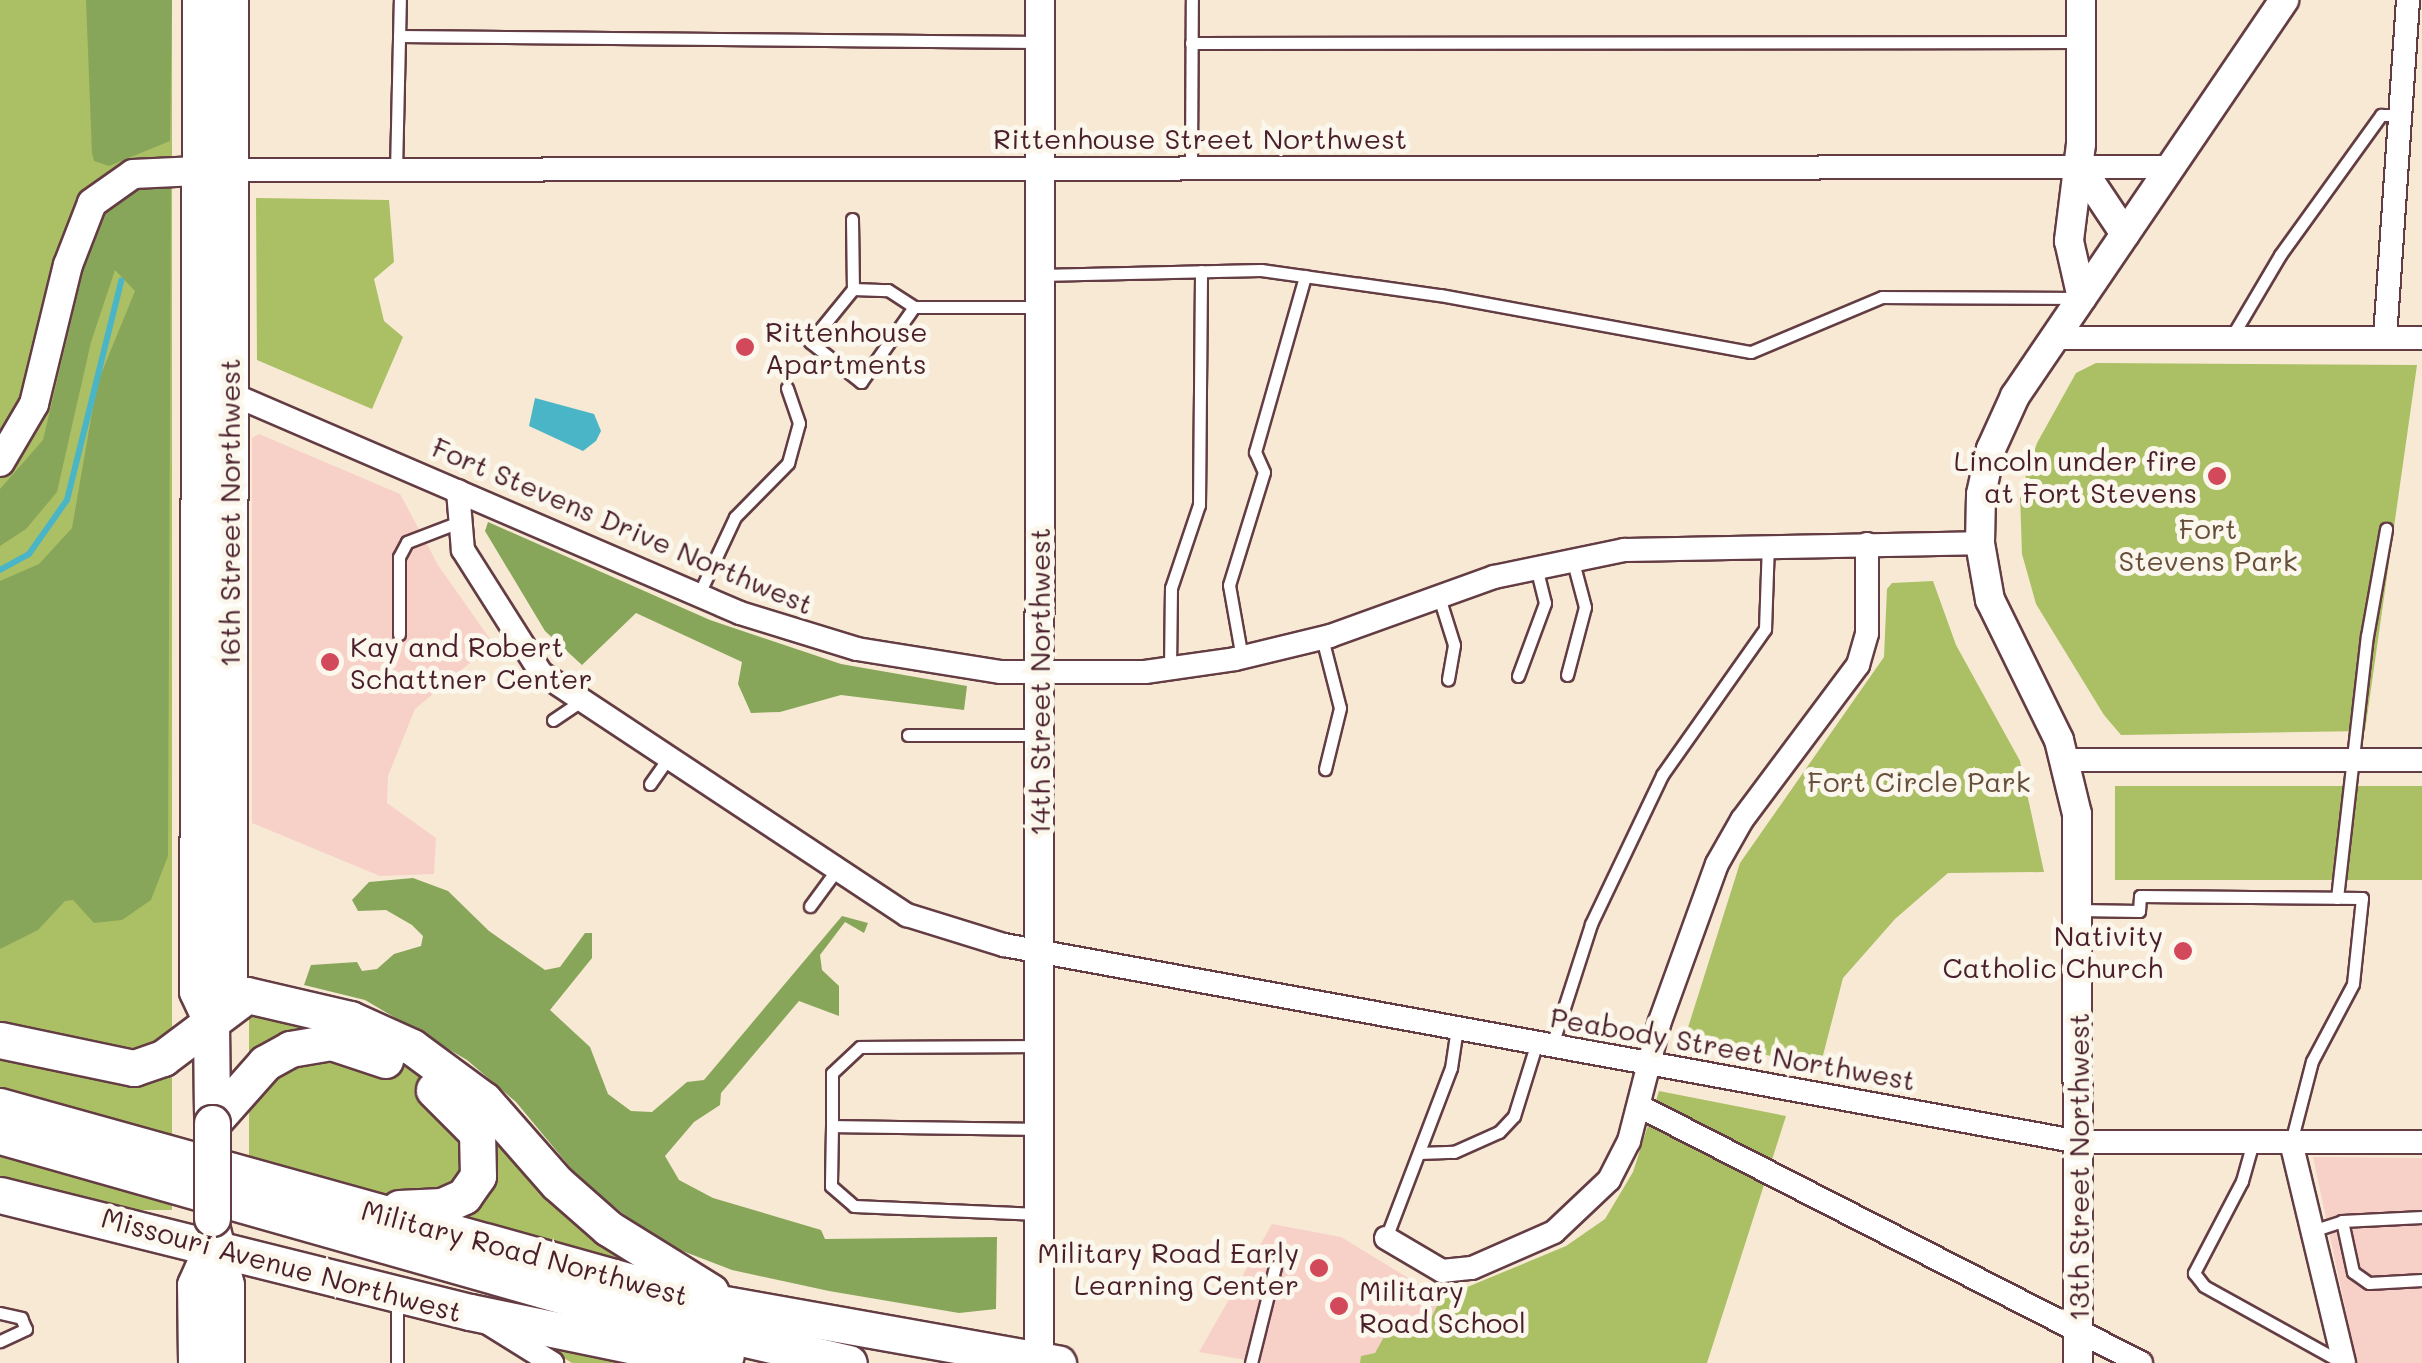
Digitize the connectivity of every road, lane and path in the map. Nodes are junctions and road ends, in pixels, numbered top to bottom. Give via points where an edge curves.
1 (200, 0) edge
2 (230, 0) edge
3 (400, 0) edge
4 (1040, 0) edge
5 (1192, 0) edge
6 (2081, 0) edge
7 (2284, 0) edge
8 (2408, 0) edge
9 (399, 36) junction
10 (1040, 42) junction
11 (2081, 42) junction
12 (1192, 43) junction
13 (2400, 115) junction
14 (2079, 165) junction
15 (1191, 166) junction
16 (2171, 167) junction
17 (1040, 168) junction
18 (214, 170) junction
19 (396, 170) junction
20 (852, 219) dead end
21 (2125, 234) junction
22 (1201, 271) junction
23 (1040, 275) junction
24 (1306, 276) junction
25 (853, 289) junction
26 (2082, 298) junction
27 (914, 307) junction
28 (1040, 307) junction
29 (2054, 338) junction
30 (2231, 338) junction
31 (2384, 338) junction
32 (2422, 338) edge
33 (787, 388) dead end
34 (213, 389) junction
35 (0, 462) edge
36 (458, 491) junction
37 (459, 522) junction
38 (2386, 530) dead end
39 (1980, 542) junction
40 (1768, 544) junction
41 (1867, 544) junction
42 (1572, 558) junction
43 (1536, 566) junction
44 (698, 596) junction
45 (1439, 596) junction
46 (399, 634) dead end
47 (1322, 638) junction
48 (1242, 658) junction
49 (1170, 669) junction
50 (1040, 674) junction
51 (1567, 675) dead end
52 (1518, 676) dead end
53 (1448, 679) dead end
54 (581, 701) junction
55 (553, 720) dead end
56 (908, 735) dead end
57 (1040, 735) junction
58 (668, 758) junction
59 (2066, 760) junction
60 (2352, 760) junction
61 (2422, 760) edge
62 (1325, 768) dead end
63 (650, 784) dead end
64 (835, 872) junction
65 (2337, 898) junction
66 (810, 906) dead end
67 (2078, 910) junction
68 (1039, 950) junction
69 (212, 1021) junction
70 (1457, 1028) junction
71 (0, 1040) edge
72 (1544, 1044) junction
73 (1039, 1046) junction
74 (1648, 1063) junction
75 (0, 1106) edge
76 (1639, 1106) junction
77 (212, 1123) junction
78 (832, 1126) junction
79 (1039, 1129) junction
80 (0, 1136) edge
81 (2078, 1142) junction
82 (2253, 1142) junction
83 (2291, 1142) junction
84 (2422, 1142) edge
85 (1419, 1154) junction
86 (0, 1185) edge
87 (0, 1194) edge
88 (345, 1204) junction
89 (67, 1207) junction
90 (1039, 1214) junction
91 (2422, 1217) edge
92 (2342, 1221) junction
93 (2312, 1231) junction
94 (212, 1233) junction
95 (1386, 1238) joint
96 (1275, 1267) dead end
97 (2422, 1280) edge
98 (397, 1292) junction
99 (754, 1308) junction
100 (470, 1312) junction
101 (0, 1313) edge
102 (2078, 1330) junction
103 (0, 1341) edge
104 (1046, 1362) edge
105 (196, 1363) edge
106 (226, 1363) edge
107 (397, 1363) edge
108 (552, 1363) edge
109 (797, 1363) edge
110 (849, 1363) edge
111 (1251, 1363) edge
112 (2078, 1363) edge
113 (2141, 1363) edge
114 (2344, 1363) edge

1 - 18 main road, 16th Street Northwest
2 - 18 main road, 16th Street Northwest
3 - 9 lane
4 - 10 street, 14th Street Northwest
5 - 12 lane
6 - 11 street
7 - 16 street, 13th Street Northwest
8 - 13 street
9 - 10 lane
9 - 19 lane
10 - 17 street, 14th Street Northwest
11 - 12 lane
11 - 14 street
12 - 15 lane
13 - 30 lane via 2381,115 2280,255
13 - 31 street
14 - 15 street, Rittenhouse Street Northwest
14 - 16 street, Rittenhouse Street Northwest
14 - 21 street
14 - 26 street via 2072,178 2069,241
15 - 17 street, Rittenhouse Street Northwest
16 - 21 street, 13th Street Northwest
17 - 19 street, Rittenhouse Street Northwest
17 - 23 street, 14th Street Northwest
18 - 19 street, Rittenhouse Street Northwest
18 - 34 main road, 16th Street Northwest
18 - 35 street via 132,174 92,203 68,264 34,404
20 - 25 lane
21 - 26 street, 13th Street Northwest
22 - 23 lane
22 - 24 lane
22 - 49 lane via 1200,506 1171,588
23 - 28 street, 14th Street Northwest
24 - 26 lane via 1751,352 1882,297
24 - 48 lane via 1255,452 1264,472 1229,585
25 - 27 lane via 888,290
25 - 27 lane via 810,342 860,382
26 - 29 street, 13th Street Northwest
27 - 28 lane
28 - 50 street, 14th Street Northwest
29 - 30 street
29 - 39 street, 13th Street Northwest via 1996,434 1981,494
30 - 31 street
31 - 32 street
33 - 44 lane via 799,423 788,463 734,517
34 - 36 street, Fort Stevens Drive Northwest
34 - 69 main road, 16th Street Northwest via 198,991
36 - 37 street, Peabody Street Northwest
36 - 44 street, Fort Stevens Drive Northwest
37 - 46 lane via 407,542 399,557
37 - 54 street, Peabody Street Northwest via 463,550 518,646
38 - 60 lane
39 - 41 street, Fort Stevens Drive Northwest
39 - 59 street, 13th Street Northwest via 1997,618
40 - 41 street, Fort Stevens Drive Northwest
40 - 42 street, Fort Stevens Drive Northwest via 1680,545
40 - 72 lane via 1765,629 1662,775 1591,924
41 - 74 street via 1867,633 1858,665 1726,846
42 - 43 street, Fort Stevens Drive Northwest
42 - 51 lane via 1585,606
43 - 45 street, Fort Stevens Drive Northwest
43 - 52 lane via 1545,603
44 - 50 street, Fort Stevens Drive Northwest via 857,649
45 - 47 street, Fort Stevens Drive Northwest
45 - 53 lane via 1454,645
47 - 48 street, Fort Stevens Drive Northwest
47 - 62 lane via 1340,708
48 - 49 street, Fort Stevens Drive Northwest
49 - 50 street, Fort Stevens Drive Northwest
50 - 57 street, 14th Street Northwest
54 - 55 lane
54 - 58 street, Peabody Street Northwest
56 - 57 lane
57 - 68 street, 14th Street Northwest
58 - 63 lane
58 - 64 street, Peabody Street Northwest
59 - 60 street
59 - 67 street, 13th Street Northwest via 2078,814
60 - 61 street
60 - 65 lane
64 - 66 lane
64 - 68 street, Peabody Street Northwest via 898,912
65 - 67 lane via 2140,896 2139,911
65 - 83 lane via 2362,898 2353,984 2312,1061
67 - 81 street, 13th Street Northwest
68 - 70 street, Peabody Street Northwest
68 - 73 street, 14th Street Northwest
69 - 71 main road via 163,1058 134,1068
69 - 77 main road, 16th Street Northwest
69 - 99 main road via 253,994 350,1019 412,1048 484,1100 557,1183 608,1228 713,1293
70 - 72 street, Peabody Street Northwest
70 - 85 lane via 1451,1068
72 - 74 street, Peabody Street Northwest
72 - 85 lane via 1514,1116 1499,1132 1454,1152
73 - 78 lane via 860,1047 832,1073
73 - 79 street, 14th Street Northwest
74 - 76 street
74 - 81 street, Peabody Street Northwest
75 - 88 main road, Military Road Northwest
76 - 95 street via 1620,1160 1593,1201 1533,1244 1457,1272
76 - 102 street
77 - 88 main road via 276,1055 331,1042 403,1069 460,1110 477,1133 478,1176 456,1201 421,1208
77 - 94 main road, 16th Street Northwest, bridge
78 - 79 lane
78 - 90 lane via 831,1186 854,1206
79 - 90 street, 14th Street Northwest
80 - 110 main road, Military Road Northwest via 578,1300
81 - 82 street, Peabody Street Northwest
81 - 102 street, 13th Street Northwest
82 - 83 street, Peabody Street Northwest
82 - 114 lane via 2242,1181 2194,1274 2204,1286
83 - 84 street, Peabody Street Northwest
83 - 93 street
85 - 95 lane
86 - 89 main road
87 - 89 main road, Missouri Avenue Northwest
88 - 99 main road, Military Road Northwest via 686,1296
89 - 94 main road, Missouri Avenue Northwest
90 - 104 street, 14th Street Northwest
91 - 92 lane
92 - 93 lane
92 - 97 lane via 2352,1272 2369,1283
93 - 114 street
94 - 98 main road, Missouri Avenue Northwest
94 - 105 main road, 16th Street Northwest via 195,1285
94 - 106 main road, 16th Street Northwest via 226,1285
96 - 111 lane
98 - 100 main road, Missouri Avenue Northwest
98 - 107 lane
99 - 104 main road, Military Road Northwest
100 - 108 street, Missouri Avenue Northwest
100 - 109 main road via 649,1349
101 - 103 lane via 21,1318 26,1329
102 - 112 street, 13th Street Northwest
102 - 113 street

